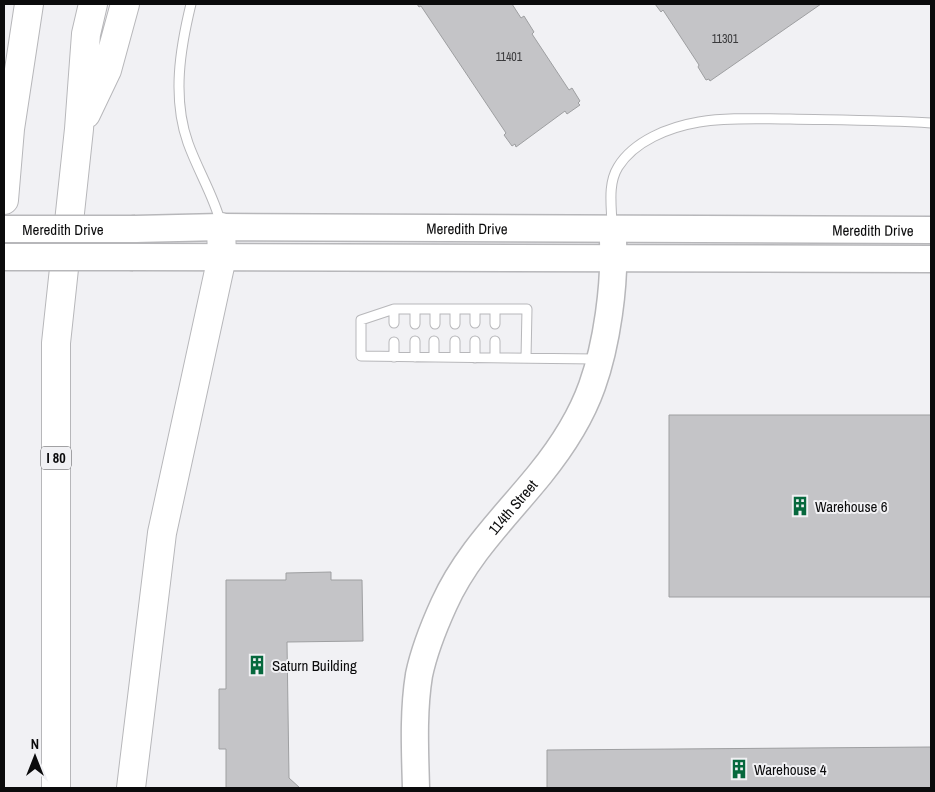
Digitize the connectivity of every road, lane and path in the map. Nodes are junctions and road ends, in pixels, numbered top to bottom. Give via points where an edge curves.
1 (29, 4) edge
2 (93, 4) edge
3 (125, 4) edge
4 (192, 4) edge
5 (931, 123) edge
6 (79, 129) junction
7 (4, 200) edge
8 (222, 227) junction
9 (612, 228) junction
10 (4, 229) edge
11 (931, 230) edge
12 (4, 257) edge
13 (222, 257) junction
14 (614, 258) junction
15 (931, 259) edge
16 (394, 309) junction
17 (415, 309) junction
18 (435, 309) junction
19 (455, 309) junction
20 (475, 309) junction
21 (495, 309) junction
22 (394, 323) dead end
23 (475, 323) dead end
24 (415, 324) dead end
25 (435, 324) dead end
26 (455, 324) dead end
27 (495, 324) dead end
28 (415, 341) dead end
29 (434, 341) dead end
30 (455, 341) dead end
31 (475, 341) dead end
32 (495, 341) dead end
33 (394, 342) dead end
34 (394, 357) junction
35 (415, 357) junction
36 (434, 357) junction
37 (455, 358) junction
38 (475, 358) junction
39 (495, 358) junction
40 (526, 358) junction
41 (599, 359) junction
42 (56, 788) edge
43 (131, 788) edge
44 (416, 788) edge

1 - 7 highway via 10,130
2 - 6 highway, I 80 via 86,34
3 - 6 highway via 107,70
4 - 8 lane via 183,39 179,109 187,141
5 - 9 lane via 740,119 698,122 667,132 646,140 618,168 612,181
6 - 42 highway, I 80 via 56,343
8 - 9 main road, Meredith Drive
8 - 10 main road, Meredith Drive, bridge
8 - 13 highway
9 - 11 main road, Meredith Drive
9 - 14 main road, 114th Street
12 - 13 main road, Meredith Drive, bridge
13 - 14 main road, Meredith Drive
13 - 43 highway via 162,533
14 - 15 main road, Meredith Drive
14 - 41 main road, 114th Street
16 - 17 lane
16 - 22 lane
16 - 34 lane via 361,320 361,356
17 - 18 lane
17 - 24 lane
18 - 19 lane
18 - 25 lane
19 - 20 lane
19 - 26 lane
20 - 21 lane
20 - 23 lane
21 - 27 lane
21 - 40 lane via 527,309
28 - 35 lane
29 - 36 lane
30 - 37 lane
31 - 38 lane
32 - 39 lane
33 - 34 lane
34 - 35 lane
35 - 36 lane
36 - 37 lane
37 - 38 lane
38 - 39 lane
39 - 40 lane
40 - 41 lane
41 - 44 main road, 114th Street via 592,386 569,432 539,475 475,551 445,604 418,680

